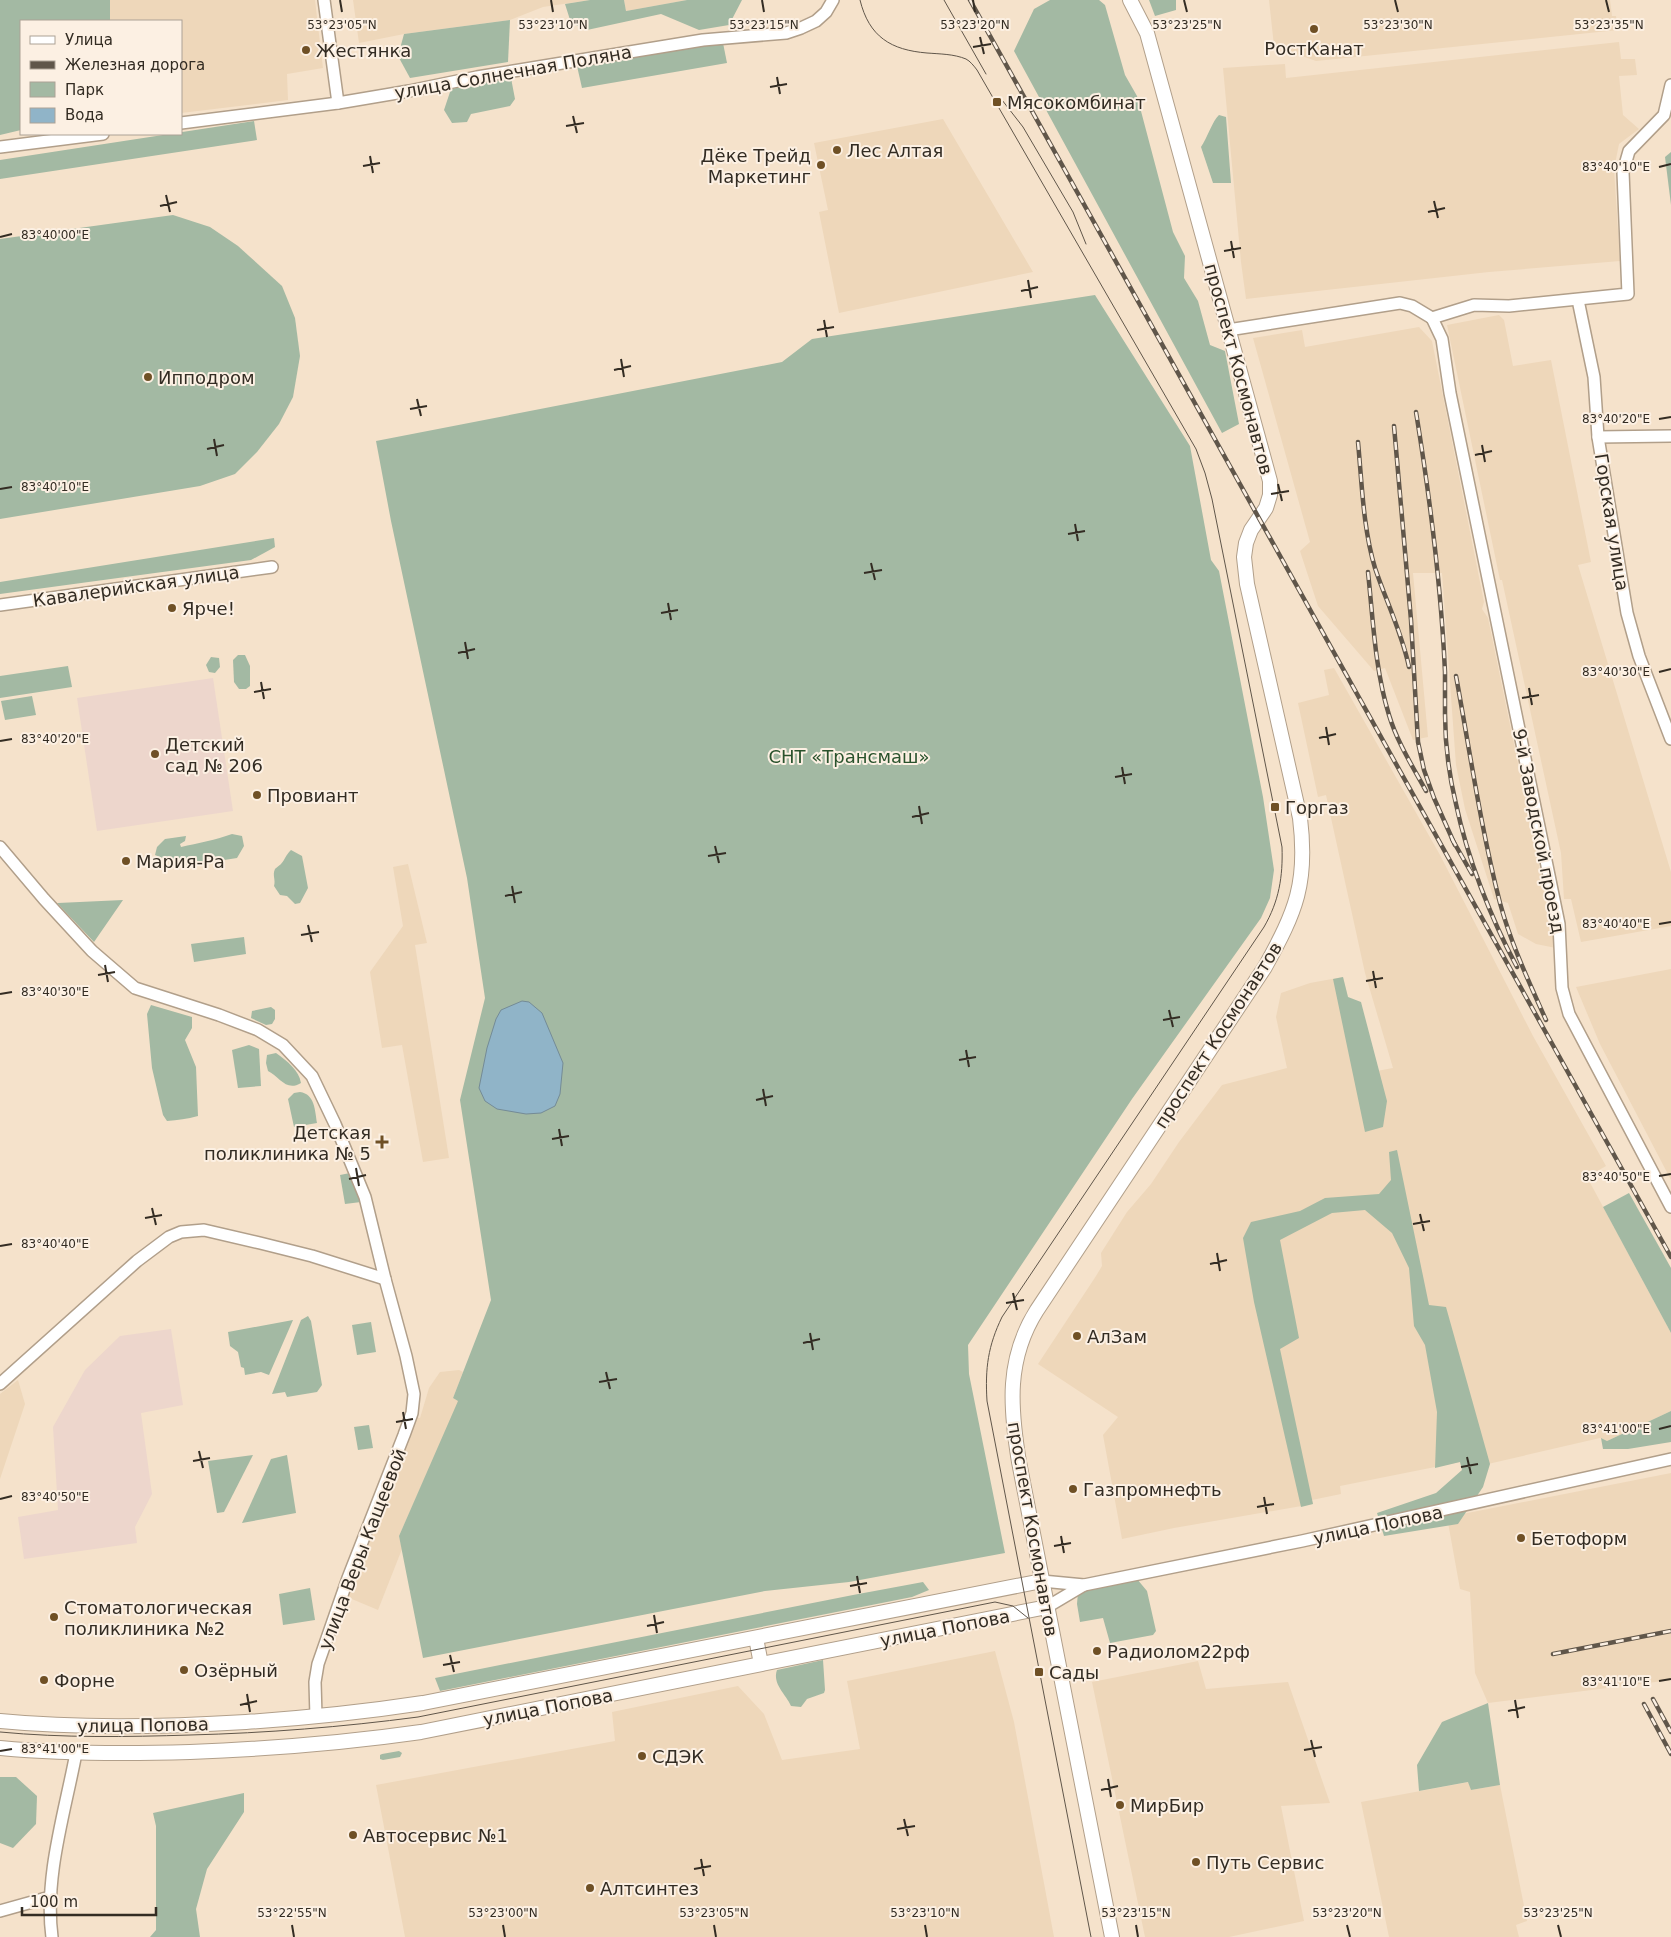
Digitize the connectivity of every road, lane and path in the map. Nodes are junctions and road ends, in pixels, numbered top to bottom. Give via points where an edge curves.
1 (324, 0) edge
2 (833, 0) edge
3 (1130, 0) edge
4 (1671, 84) edge
5 (338, 103) junction
6 (182, 124) edge
7 (96, 135) edge
8 (0, 147) edge
9 (1578, 300) junction
10 (1432, 318) junction
11 (1228, 330) junction
12 (1671, 436) edge
13 (1598, 437) junction
14 (272, 567) dead end
15 (0, 605) edge
16 (1671, 739) edge
17 (0, 847) edge
18 (1671, 1207) edge
19 (385, 1279) junction
20 (0, 1384) edge
21 (1671, 1459) edge
22 (1042, 1581) junction
23 (1084, 1585) junction
24 (1047, 1607) junction
25 (756, 1638) junction
26 (761, 1664) junction
27 (316, 1717) junction
28 (0, 1721) edge
29 (0, 1748) edge
30 (76, 1753) junction
31 (50, 1897) junction
32 (0, 1911) edge
33 (52, 1937) edge
34 (1112, 1937) edge

1 - 5 street
2 - 5 street, улица Солнечная Поляна via 816,21 786,32 703,40
3 - 11 main road, проспект Космонавтов via 1147,33
4 - 9 street via 1664,115 1630,151 1622,172 1628,294
5 - 6 street, улица Солнечная Поляна
7 - 8 street
9 - 10 street via 1474,306
9 - 13 street, Горская улица via 1594,377
10 - 11 street via 1400,303
10 - 18 street, 9-й Заводской проезд via 1442,339 1450,393 1559,924 1562,988 1569,1014
11 - 22 main road, проспект Космонавтов via 1270,481 1266,508 1251,530 1244,557 1247,584 1300,818 1302,882 1288,922 1265,967 1071,1258 1023,1336 1014,1374 1012,1414 1018,1462
12 - 13 street
13 - 16 street, Горская улица via 1627,613
14 - 15 street, Кавалерийская улица
17 - 19 street, улица Веры Кащеевой via 92,951 135,988 258,1030 283,1045 312,1076 365,1197
19 - 20 street via 312,1256 204,1230 182,1232 169,1237 137,1261
19 - 27 street, улица Веры Кащеевой via 411,1376 412,1412 318,1664
21 - 23 street, улица Попова via 1302,1541
22 - 23 street, улица Попова
22 - 24 main road, проспект Космонавтов
22 - 25 main road, улица Попова
23 - 24 street, улица Попова
24 - 26 main road, улица Попова
24 - 34 main road, проспект Космонавтов
25 - 26 main road
25 - 27 main road, улица Попова via 423,1703
26 - 30 main road, улица Попова via 421,1732 365,1740 238,1750
27 - 28 main road, улица Попова via 129,1727
29 - 30 main road, улица Попова
30 - 31 street
31 - 32 street
31 - 33 street

